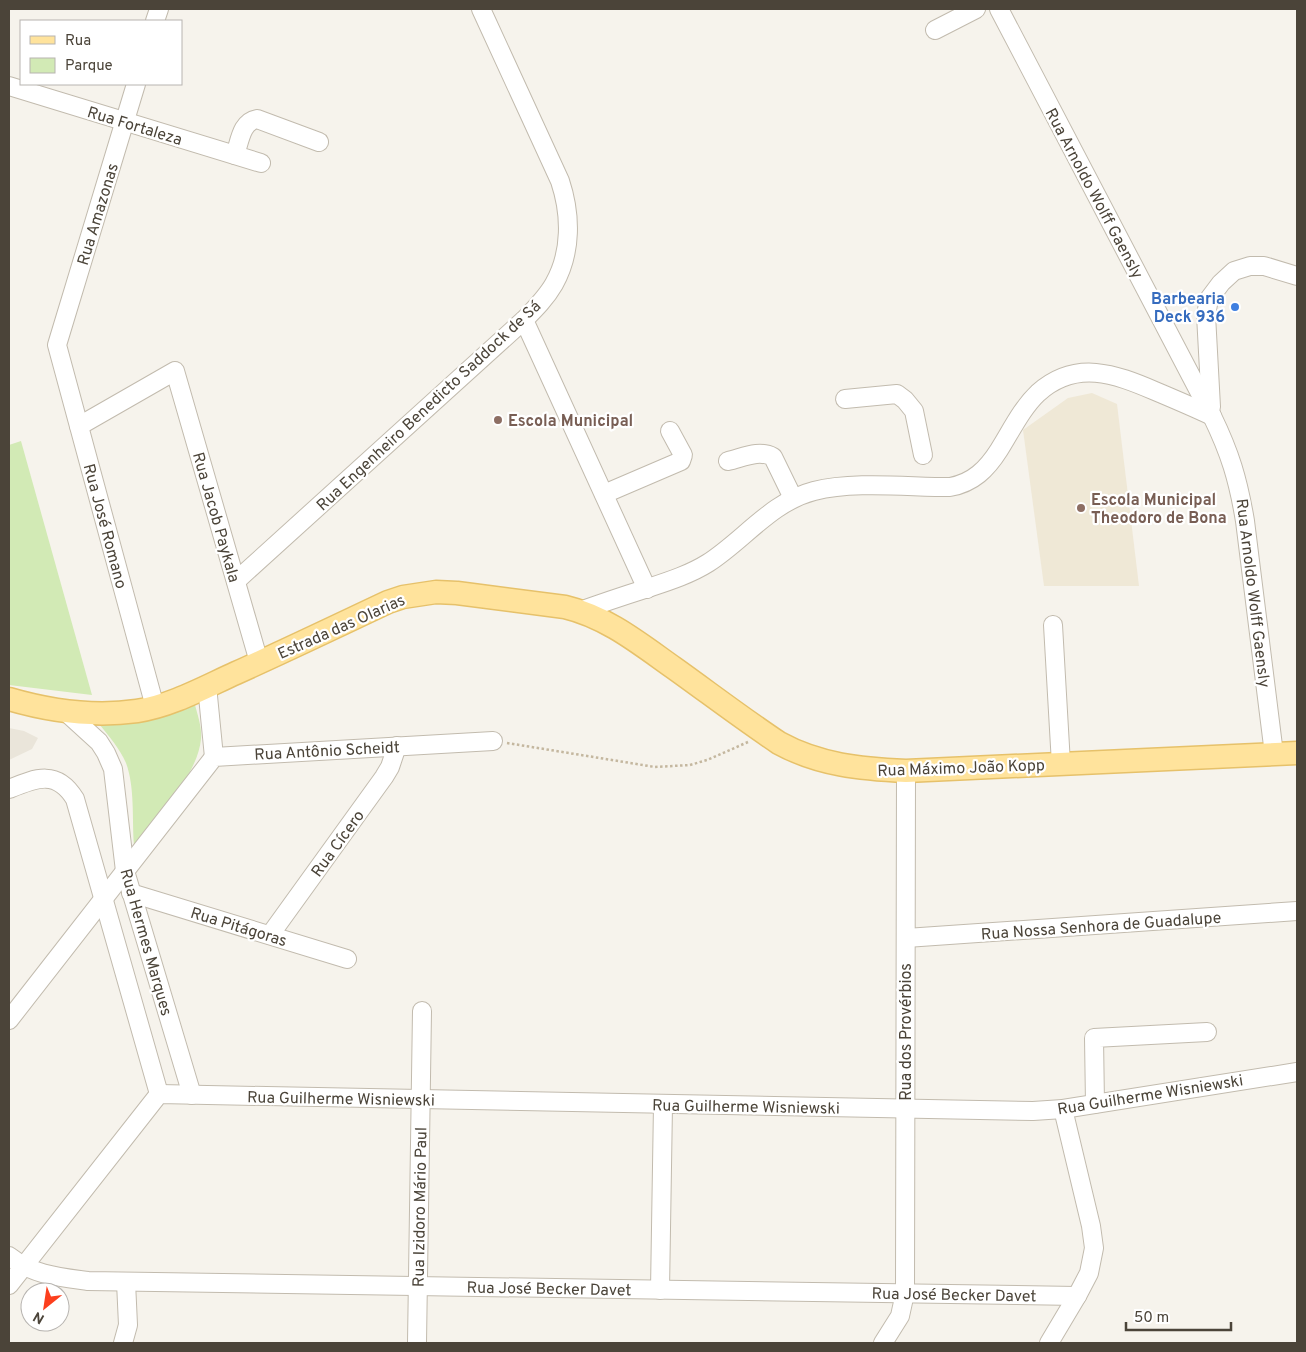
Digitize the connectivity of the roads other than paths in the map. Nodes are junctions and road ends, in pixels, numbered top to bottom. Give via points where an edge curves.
1 (481, 9) edge
2 (976, 9) edge
3 (999, 9) edge
4 (934, 30) dead end
5 (136, 85) edge
6 (9, 86) edge
7 (125, 121) junction
8 (319, 142) dead end
9 (235, 155) junction
10 (261, 163) dead end
11 (1297, 276) edge
12 (524, 320) junction
13 (57, 345) joint
14 (845, 399) dead end
15 (1212, 416) junction
16 (79, 426) junction
17 (670, 431) dead end
18 (923, 455) dead end
19 (728, 461) dead end
20 (604, 494) junction
21 (793, 498) junction
22 (236, 581) junction
23 (646, 589) junction
24 (580, 611) junction
25 (1053, 625) dead end
26 (259, 662) junction
27 (207, 686) junction
28 (9, 699) edge
29 (155, 707) junction
30 (65, 711) junction
31 (493, 741) road end
32 (397, 746) junction
33 (1297, 752) edge
34 (1274, 754) junction
35 (214, 757) junction
36 (1061, 764) junction
37 (906, 771) junction
38 (9, 789) edge
39 (125, 871) junction
40 (131, 893) junction
41 (104, 897) junction
42 (1297, 911) edge
43 (270, 935) junction
44 (906, 938) junction
45 (347, 959) dead end
46 (422, 1011) dead end
47 (9, 1020) edge
48 (1208, 1032) dead end
49 (1297, 1072) edge
50 (159, 1094) junction
51 (192, 1095) junction
52 (420, 1100) junction
53 (1095, 1104) junction
54 (662, 1105) junction
55 (1063, 1109) junction
56 (905, 1110) junction
57 (9, 1256) edge
58 (23, 1267) junction
59 (126, 1282) junction
60 (9, 1285) edge
61 (418, 1286) junction
62 (660, 1290) junction
63 (905, 1293) junction
64 (1077, 1296) junction
65 (123, 1343) edge
66 (417, 1343) edge
67 (884, 1343) edge
68 (1049, 1343) edge

1 - 12 street, Rua Engenheiro Benedicto Saddock de Sá via 560,181 569,218 563,261 555,283
2 - 4 street
3 - 15 street, Rua Arnoldo Wolff Gaensly
5 - 7 street, Rua Amazonas
6 - 7 street, Rua Fortaleza
7 - 9 street, Rua Fortaleza
7 - 13 street, Rua Amazonas
8 - 9 street via 257,119 245,126
9 - 10 street, Rua Fortaleza
11 - 15 street via 1264,266 1250,266 1234,272 1220,283 1209,299 1206,315
12 - 20 street
12 - 22 street, Rua Engenheiro Benedicto Saddock de Sá
13 - 16 street, Rua José Romano
14 - 18 street via 897,394 914,412
15 - 21 street via 1115,376 1080,373 1050,383 1036,395 989,464 963,485 841,486
15 - 34 street, Rua Arnoldo Wolff Gaensly via 1233,462 1240,490
16 - 22 street, Rua Jacob Paykala via 175,371
16 - 29 street, Rua José Romano
17 - 20 street via 682,455 681,461
19 - 21 street via 760,453 773,457
20 - 23 street
21 - 23 street via 773,510 707,564
22 - 26 street, Rua Jacob Paykala
23 - 24 street
24 - 26 main road, Estrada das Olarias via 457,593 420,593 388,602
24 - 37 main road, Rua Máximo João Kopp via 622,632 795,752 847,767
25 - 36 street
26 - 27 main road, Estrada das Olarias
27 - 29 main road, Estrada das Olarias
27 - 35 street
28 - 30 main road, Estrada das Olarias
29 - 30 main road, Estrada das Olarias via 121,713
30 - 39 street, Rua Hermes Marques via 99,742 113,769
31 - 32 street, Rua Antônio Scheidt
32 - 35 street, Rua Antônio Scheidt
32 - 43 street, Rua Cícero via 384,777
33 - 34 main road, Rua Máximo João Kopp
34 - 36 main road, Rua Máximo João Kopp
35 - 39 street
36 - 37 main road, Rua Máximo João Kopp
37 - 44 street, Rua dos Provérbios
38 - 41 street, Rua Hermes Marques via 37,779 51,779 68,788 75,799
39 - 40 street, Rua Hermes Marques
39 - 41 street
40 - 43 street, Rua Pitágoras
40 - 51 street, Rua Hermes Marques
41 - 47 street
41 - 50 street, Rua Hermes Marques
42 - 44 street, Rua Nossa Senhora de Guadalupe
43 - 45 street, Rua Pitágoras
44 - 56 street, Rua dos Provérbios
46 - 52 street, Rua Izidoro Mário Paul
48 - 53 street via 1094,1038
49 - 53 street, Rua Guilherme Wisniewski
50 - 51 street
50 - 58 street
51 - 52 street, Rua Guilherme Wisniewski
52 - 54 street, Rua Guilherme Wisniewski
52 - 61 street, Rua Izidoro Mário Paul
53 - 55 street, Rua Guilherme Wisniewski
54 - 56 street, Rua Guilherme Wisniewski
54 - 62 street
55 - 56 street, Rua Guilherme Wisniewski via 998,1112
55 - 64 street via 1093,1236 1089,1272
56 - 63 street, Rua dos Provérbios
57 - 58 street
58 - 59 street, Rua José Becker Davet via 60,1277
58 - 60 street
59 - 61 street, Rua José Becker Davet
59 - 65 street via 128,1325
61 - 62 street, Rua José Becker Davet
61 - 66 street, Rua Izidoro Mário Paul
62 - 63 street, Rua José Becker Davet
63 - 64 street, Rua José Becker Davet
63 - 67 street, Rua dos Provérbios via 900,1316
64 - 68 street

